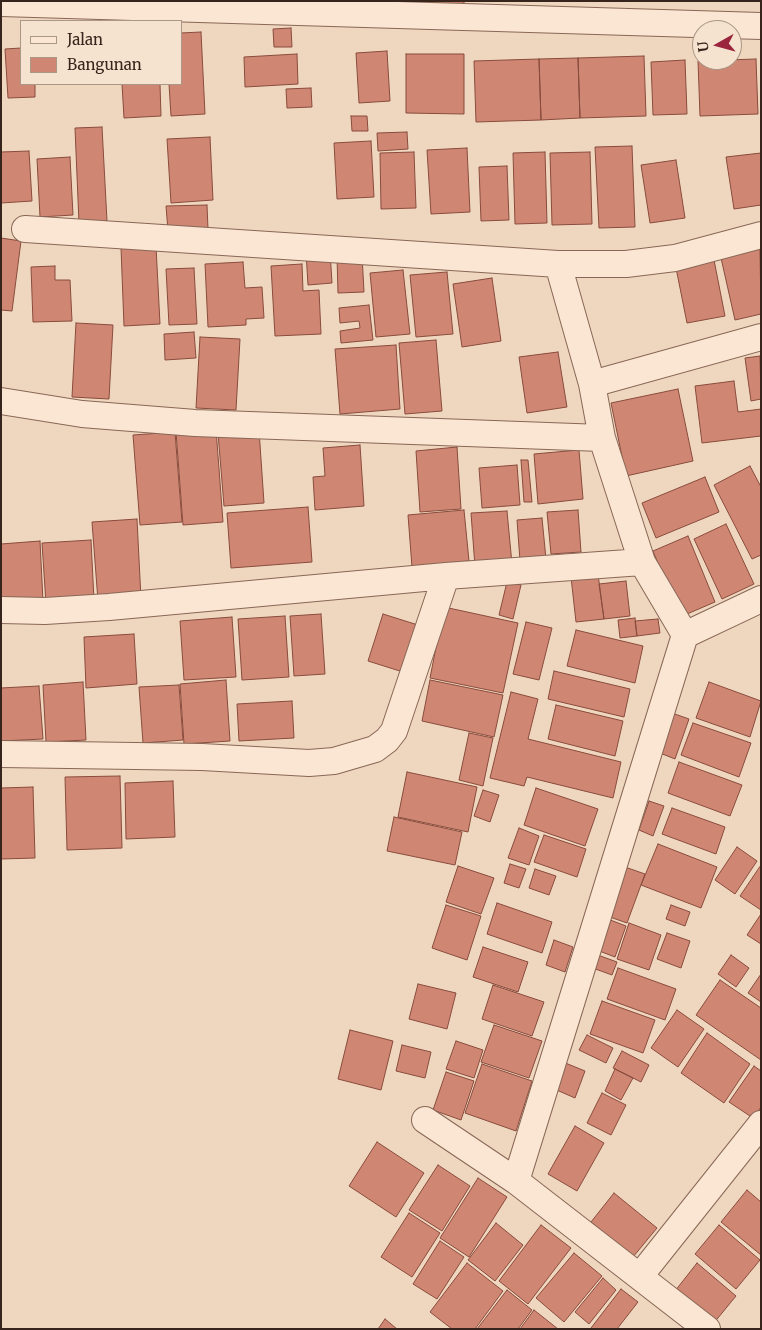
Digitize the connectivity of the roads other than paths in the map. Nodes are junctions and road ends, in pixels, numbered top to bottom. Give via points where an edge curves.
1 (1, 2) edge
2 (68, 3) edge
3 (761, 26) edge
4 (25, 229) dead end
5 (761, 235) edge
6 (558, 264) junction
7 (761, 337) edge
8 (592, 384) junction
9 (1, 401) edge
10 (602, 438) junction
11 (642, 562) junction
12 (446, 576) junction
13 (761, 599) edge
14 (1, 610) edge
15 (685, 635) junction
16 (1, 754) edge
17 (424, 1120) dead end
18 (761, 1124) edge
19 (516, 1181) junction
20 (640, 1276) junction
21 (707, 1329) edge

1 - 2 street
2 - 3 street
4 - 6 street
5 - 6 street via 675,258 626,264
6 - 8 street
7 - 8 street
8 - 10 street
9 - 10 street via 82,414 195,423
10 - 11 street
11 - 12 street
11 - 15 street
12 - 14 street via 108,607
12 - 16 street via 394,731 375,749 334,761 309,763 202,757
13 - 15 street
15 - 19 street
17 - 19 street
18 - 20 street
19 - 20 street
20 - 21 street

